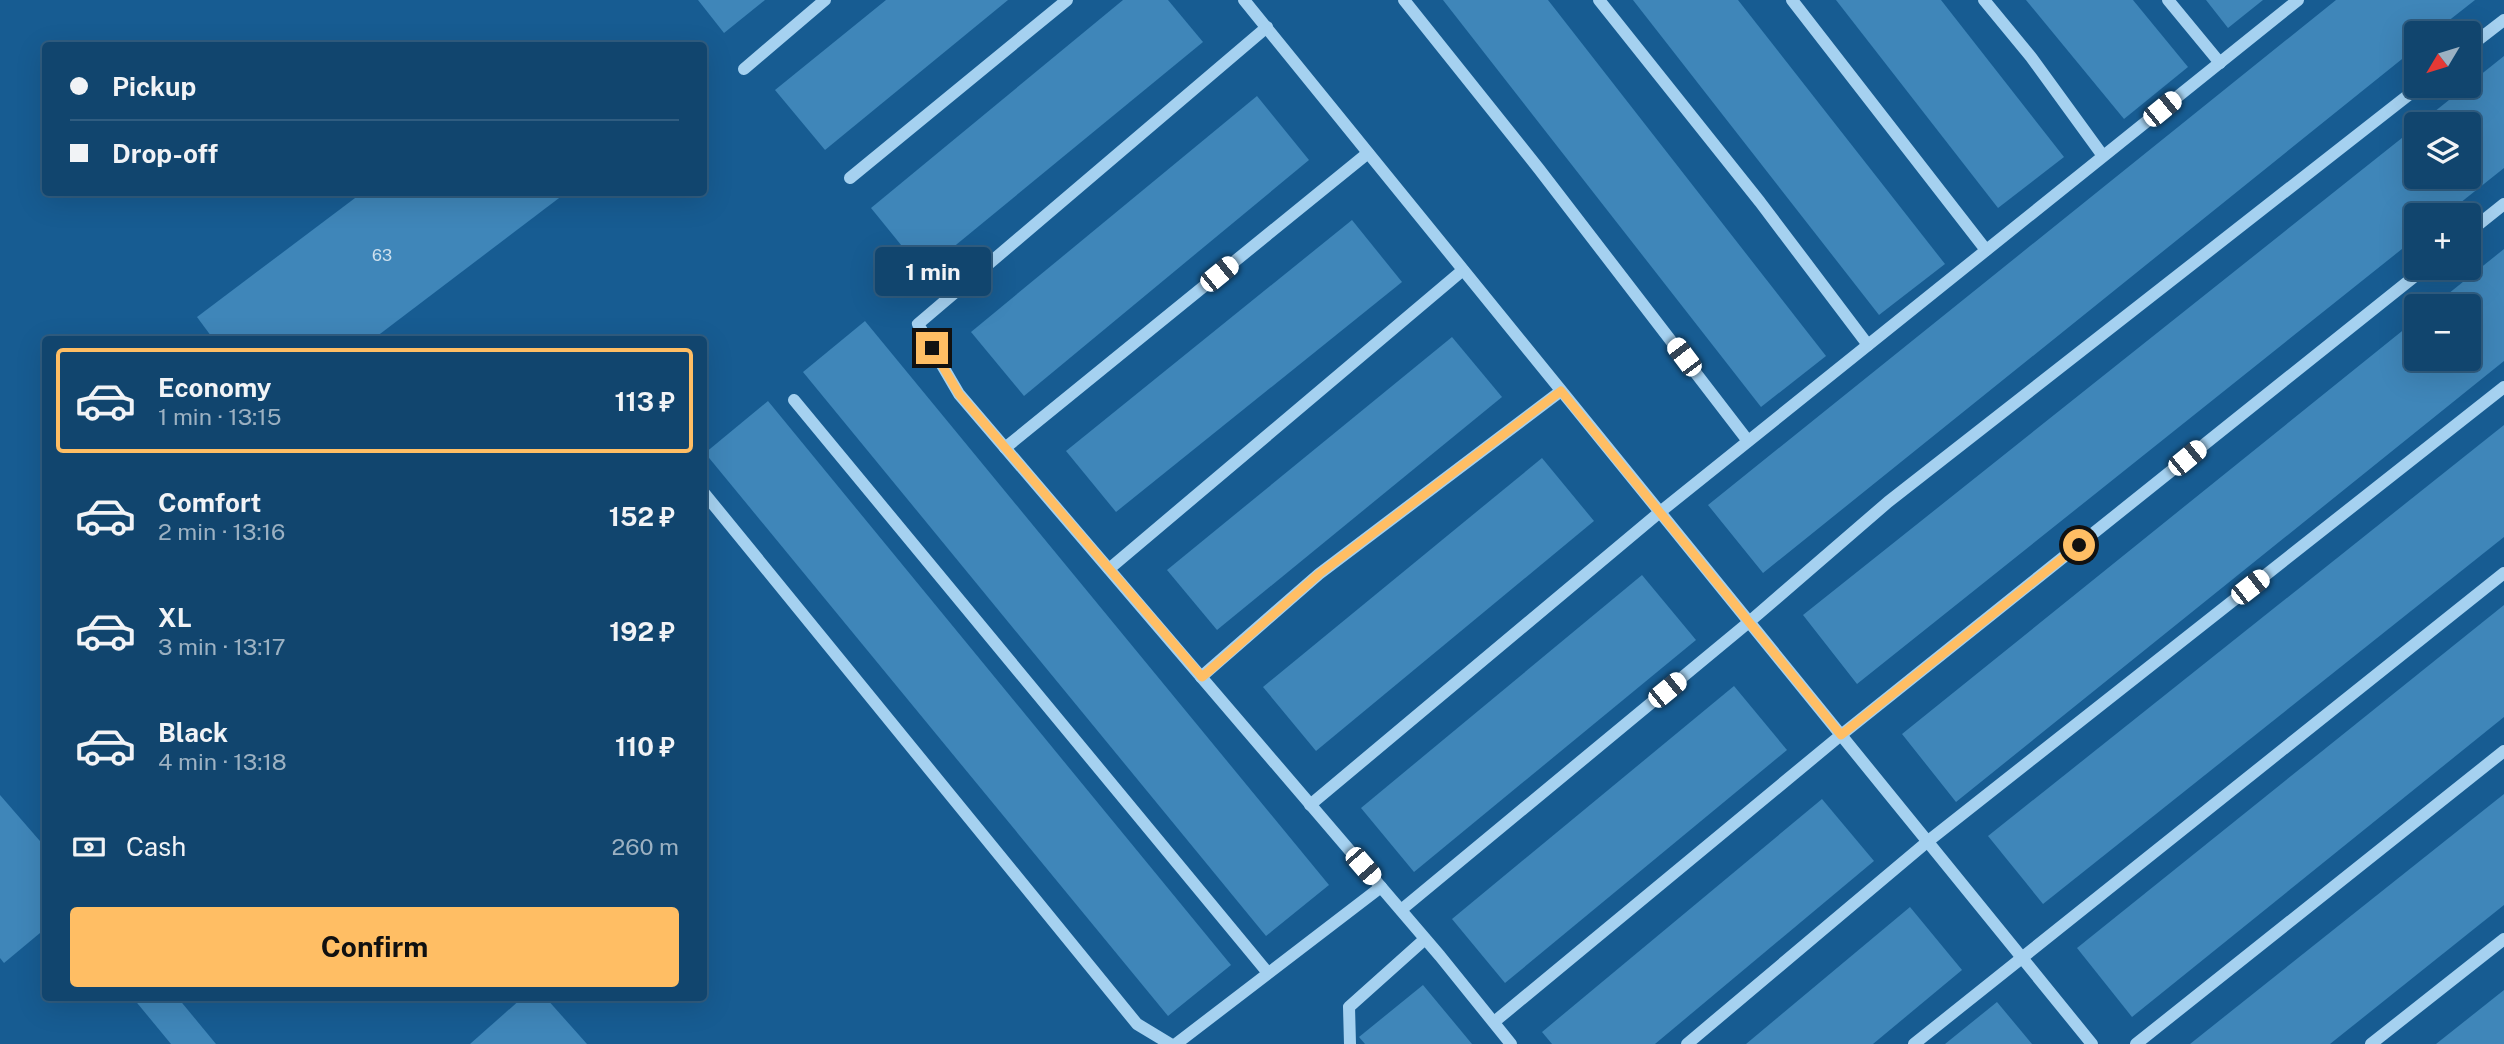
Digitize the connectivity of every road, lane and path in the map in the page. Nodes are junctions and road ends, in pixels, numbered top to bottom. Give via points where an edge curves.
1 (825, 0) edge
2 (1067, 0) edge
3 (1244, 0) edge
4 (1404, 0) edge
5 (1599, 0) edge
6 (1792, 0) edge
7 (1984, 0) edge
8 (2168, 0) edge
9 (2298, 0) edge
10 (2504, 20) edge
11 (1267, 27) junction
12 (2482, 37) edge
13 (2220, 63) junction
14 (744, 69) dead end
15 (2405, 98) edge
16 (1368, 153) junction
17 (2103, 156) junction
18 (850, 178) dead end
19 (2504, 204) edge
20 (2481, 222) edge
21 (1986, 250) junction
22 (1463, 270) junction
23 (2410, 280) edge
24 (1868, 345) junction
25 (2504, 387) edge
26 (1561, 391) junction
27 (794, 400) dead end
28 (1748, 441) junction
29 (1006, 448) junction
30 (707, 497) edge
31 (1660, 512) junction
32 (1109, 569) junction
33 (2504, 573) edge
34 (1749, 622) junction
35 (1202, 677) junction
36 (1841, 735) junction
37 (2504, 751) edge
38 (1310, 805) junction
39 (1927, 842) junction
40 (1381, 887) junction
41 (1401, 910) junction
42 (1425, 939) junction
43 (2504, 939) edge
44 (2022, 959) junction
45 (1268, 973) junction
46 (1494, 1022) junction
47 (1170, 1044) edge
48 (1176, 1044) edge
49 (1350, 1044) edge
50 (1511, 1044) edge
51 (1687, 1044) edge
52 (1914, 1044) edge
53 (2092, 1044) edge
54 (2136, 1044) edge
55 (2371, 1044) edge

1 - 14 lane
2 - 18 lane
3 - 11 lane
4 - 28 lane
5 - 24 lane
6 - 21 lane
7 - 17 lane
8 - 13 lane
9 - 13 lane
10 - 12 lane
11 - 16 lane
11 - 29 lane via 918,324 959,394
13 - 17 lane
15 - 34 lane via 1888,502
16 - 22 lane
16 - 29 lane
17 - 21 lane
19 - 20 lane
21 - 24 lane
22 - 26 lane
22 - 32 lane
23 - 36 lane
24 - 28 lane
25 - 39 lane
26 - 31 lane
26 - 35 lane via 1319,574
27 - 45 lane
28 - 31 lane
29 - 32 lane
30 - 47 lane via 1137,1024
31 - 34 lane
31 - 38 lane
32 - 35 lane
33 - 44 lane
34 - 36 lane
34 - 41 lane
35 - 38 lane
36 - 39 lane
36 - 46 lane
37 - 54 lane
38 - 40 lane
39 - 44 lane
39 - 51 lane
40 - 41 lane
40 - 45 lane
41 - 42 lane
42 - 46 lane
42 - 49 lane via 1349,1007
43 - 55 lane
44 - 52 lane
44 - 53 lane
45 - 48 lane
46 - 50 lane

